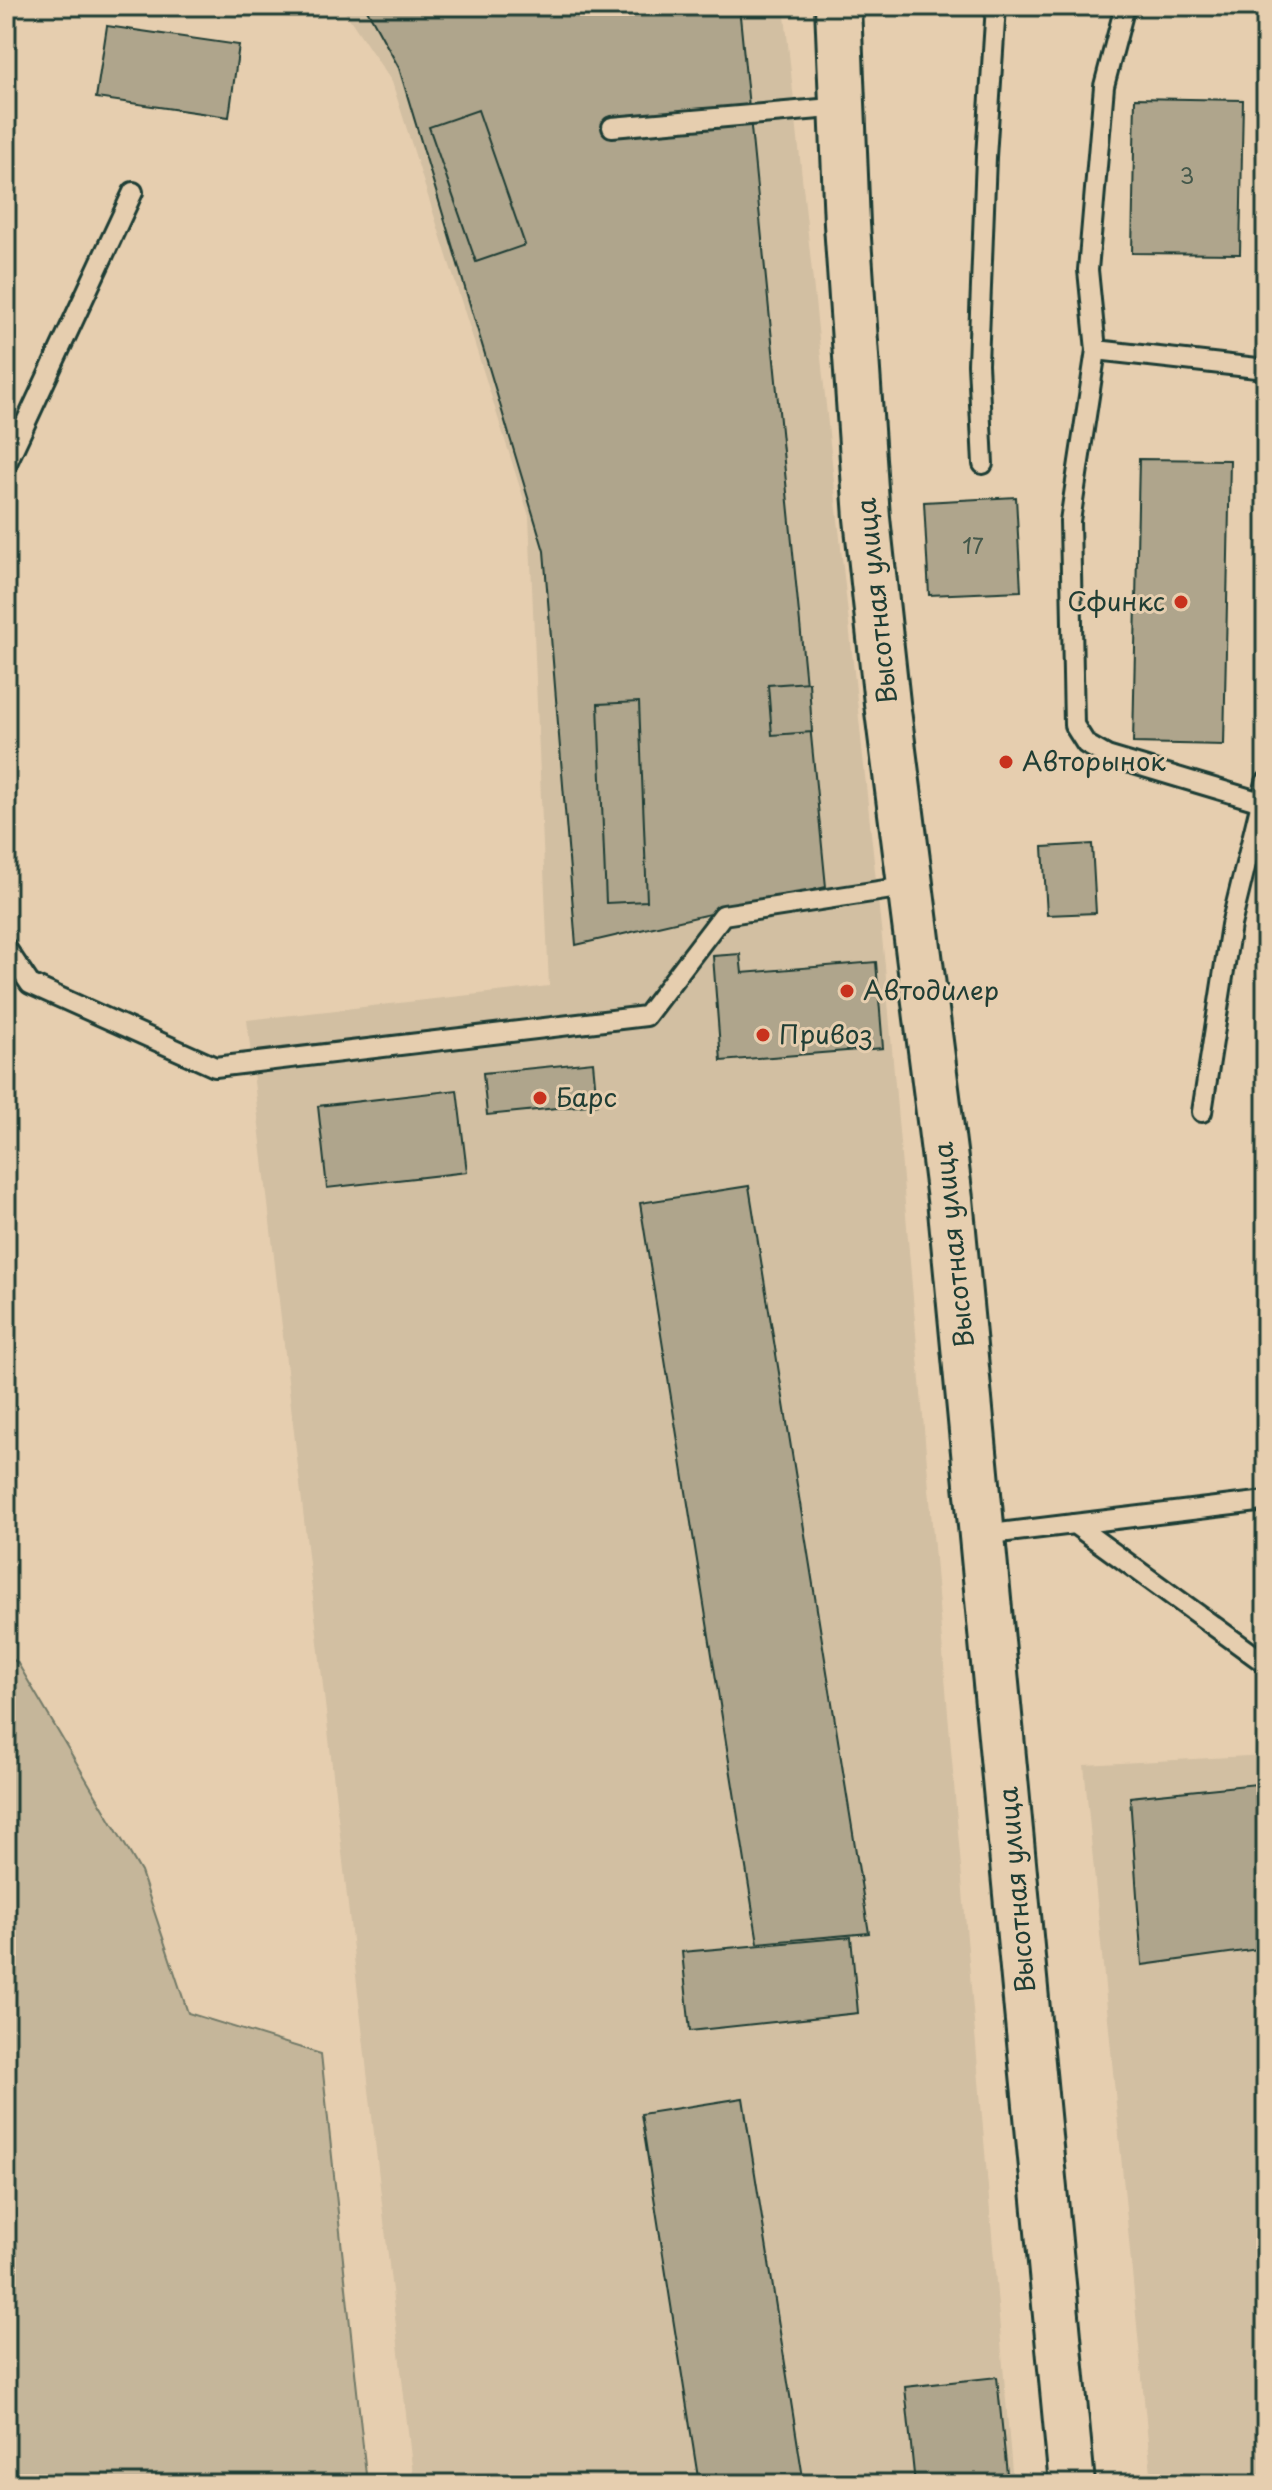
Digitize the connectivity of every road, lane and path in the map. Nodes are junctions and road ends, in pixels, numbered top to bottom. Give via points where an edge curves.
1 (838, 6) edge
2 (996, 6) edge
3 (1125, 6) edge
4 (843, 107) junction
5 (612, 127) dead end
6 (133, 192) dead end
7 (1096, 350) junction
8 (1266, 369) edge
9 (983, 464) dead end
10 (6, 465) edge
11 (1266, 782) edge
12 (1261, 802) junction
13 (911, 886) junction
14 (6, 948) edge
15 (1202, 1112) dead end
16 (1266, 1501) edge
17 (1074, 1524) junction
18 (983, 1535) junction
19 (1266, 1664) edge
20 (1072, 2484) edge

1 - 4 street, Высотная улица
2 - 9 lane via 978,364
3 - 7 lane via 1104,86 1088,270
4 - 5 lane
4 - 13 street, Высотная улица via 867,518
6 - 10 lane
7 - 8 lane
7 - 12 lane via 1070,521 1074,725 1086,744 1107,756
11 - 12 lane
12 - 15 lane via 1231,925
13 - 14 lane via 723,915 646,1016 215,1067 30,984
13 - 18 street, Высотная улица via 950,1199
16 - 17 lane
17 - 18 lane
17 - 19 lane
18 - 20 street, Высотная улица

